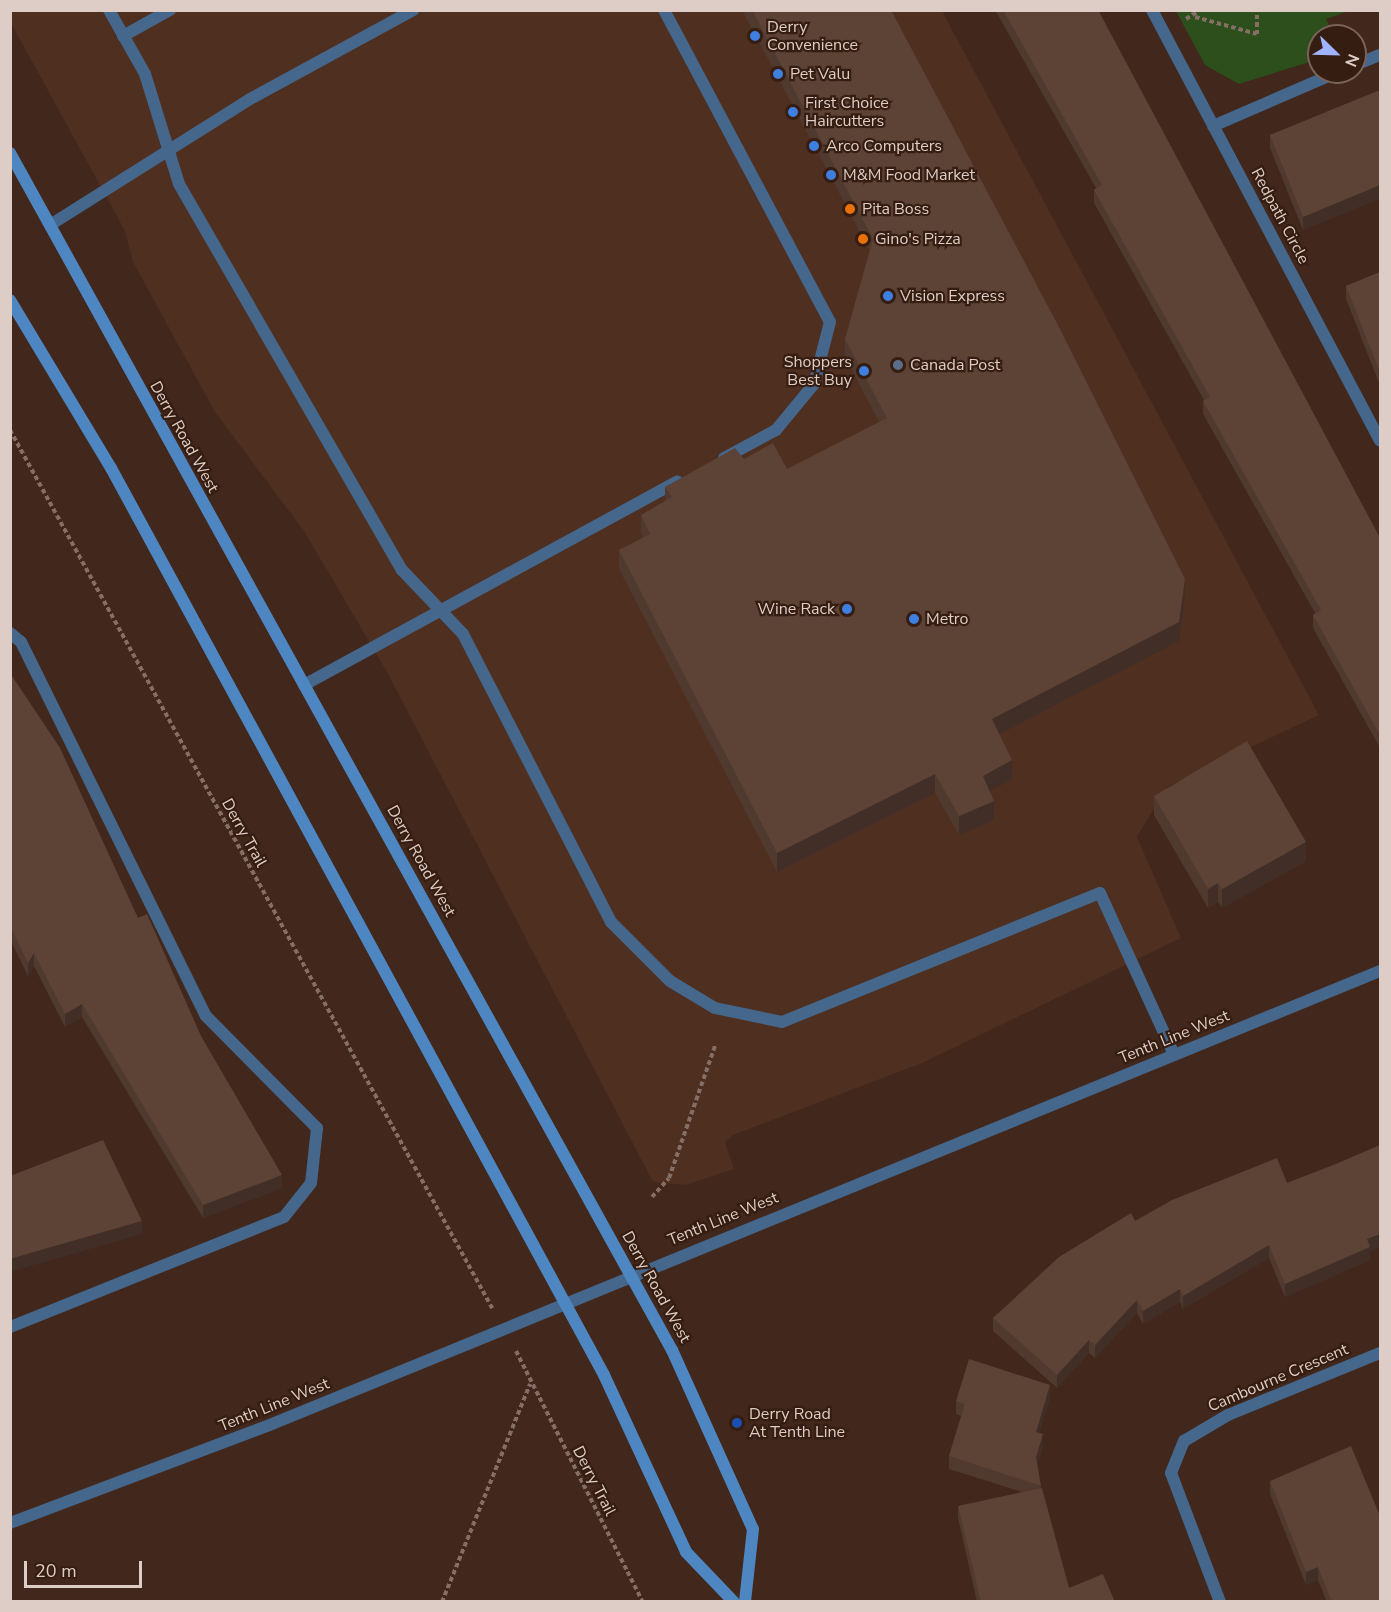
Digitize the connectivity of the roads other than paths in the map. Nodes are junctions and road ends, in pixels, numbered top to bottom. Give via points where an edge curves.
1 (109, 10) edge
2 (170, 10) edge
3 (413, 10) edge
4 (664, 10) edge
5 (1152, 10) edge
6 (123, 36) junction
7 (1310, 84) edge
8 (1213, 126) junction
9 (171, 146) junction
10 (10, 153) edge
11 (50, 225) junction
12 (10, 300) edge
13 (1380, 438) edge
14 (707, 467) edge
15 (688, 477) edge
16 (439, 614) junction
17 (10, 633) edge
18 (304, 685) junction
19 (1380, 971) edge
20 (1174, 1055) junction
21 (631, 1275) junction
22 (565, 1304) junction
23 (10, 1327) edge
24 (1380, 1353) edge
25 (10, 1523) edge
26 (734, 1602) edge
27 (745, 1602) edge
28 (1220, 1602) edge

1 - 6 street
2 - 6 street
3 - 9 street
4 - 14 street via 830,322 814,384 776,430
5 - 8 street, Redpath Circle
6 - 9 street via 145,74
7 - 8 street
8 - 13 street, Redpath Circle
9 - 11 street
9 - 16 street via 182,190 402,570
10 - 11 main road, Derry Road West
11 - 18 main road, Derry Road West
12 - 22 main road via 111,468
15 - 16 street
16 - 18 street
16 - 20 street via 464,634 611,922 686,994 715,1008 782,1022 1100,893
17 - 23 street via 21,642 206,1016 316,1128 311,1183 284,1217
18 - 21 main road, Derry Road West
19 - 20 street, Tenth Line West
20 - 21 street, Tenth Line West
21 - 22 street, Tenth Line West
21 - 27 main road, Derry Road West via 672,1350 753,1529
22 - 25 street, Tenth Line West
22 - 26 main road via 686,1552
24 - 28 street, Cambourne Crescent via 1228,1415 1184,1441 1171,1473

